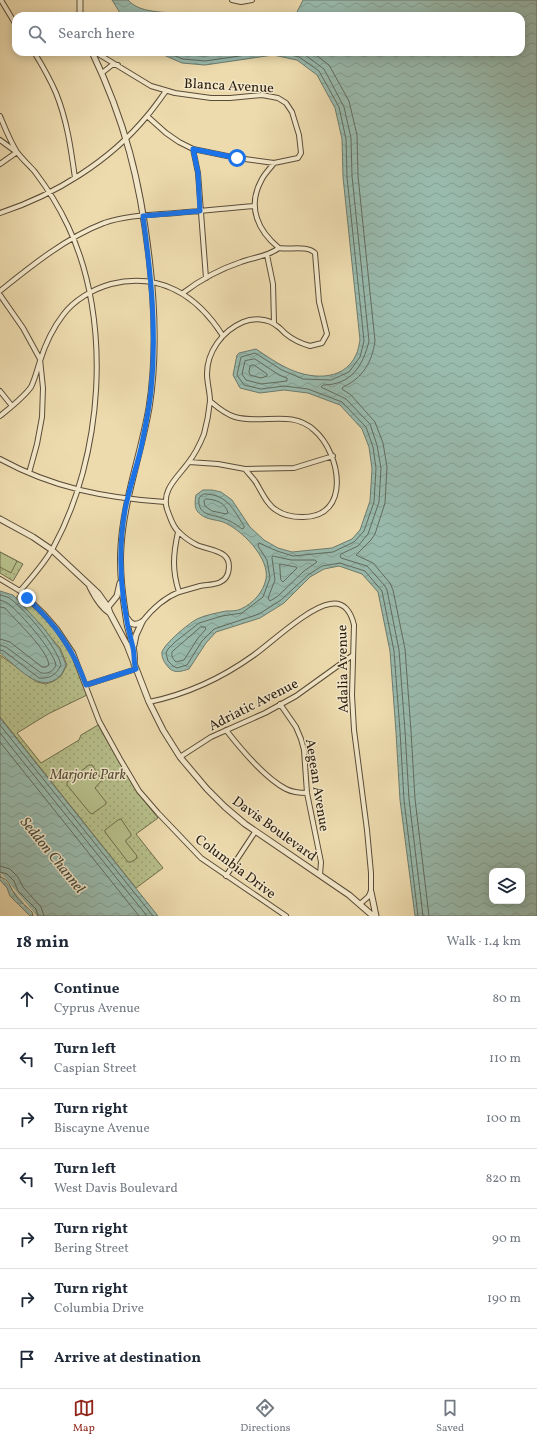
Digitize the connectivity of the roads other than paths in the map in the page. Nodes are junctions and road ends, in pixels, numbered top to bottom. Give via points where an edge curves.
1 (1, 0) edge
2 (80, 0) edge
3 (232, 0) edge
4 (252, 0) edge
5 (80, 12) edge
6 (12, 18) edge
7 (36, 56) edge
8 (94, 56) edge
9 (102, 56) edge
10 (118, 65) junction
11 (102, 73) junction
12 (166, 91) junction
13 (0, 116) edge
14 (147, 116) junction
15 (126, 138) junction
16 (0, 140) edge
17 (193, 149) junction
18 (17, 152) junction
19 (274, 163) junction
20 (0, 164) edge
21 (74, 178) junction
22 (50, 192) junction
23 (255, 206) junction
24 (200, 211) junction
25 (0, 213) edge
26 (143, 216) junction
27 (74, 238) junction
28 (279, 248) junction
29 (267, 255) junction
30 (206, 278) junction
31 (152, 282) junction
32 (0, 291) edge
33 (90, 292) junction
34 (183, 293) junction
35 (0, 295) edge
36 (274, 323) junction
37 (223, 336) junction
38 (40, 359) junction
39 (0, 391) edge
40 (210, 401) junction
41 (12, 406) junction
42 (0, 416) edge
43 (333, 456) junction
44 (0, 459) edge
45 (189, 462) junction
46 (245, 469) junction
47 (29, 473) junction
48 (78, 490) junction
49 (127, 499) junction
50 (165, 502) junction
51 (0, 519) edge
52 (178, 532) junction
53 (52, 550) junction
54 (120, 576) junction
55 (0, 579) edge
56 (90, 586) junction
57 (20, 592) junction
58 (179, 592) junction
59 (108, 606) junction
60 (110, 613) junction
61 (126, 618) junction
62 (142, 622) junction
63 (133, 648) junction
64 (353, 654) junction
65 (135, 666) junction
66 (86, 685) junction
67 (149, 702) junction
68 (280, 704) junction
69 (226, 730) junction
70 (180, 757) junction
71 (307, 793) junction
72 (255, 832) junction
73 (320, 875) junction
74 (226, 876) junction
75 (371, 892) junction
76 (360, 904) junction
77 (286, 916) edge
78 (367, 916) edge
79 (374, 916) edge

1 - 6 street
2 - 5 street
3 - 4 street
7 - 21 street via 59,101 69,137
8 - 11 street
9 - 10 street, Blanca Avenue
10 - 11 street
10 - 12 street, Blanca Avenue via 139,79
11 - 15 street
12 - 14 street
12 - 19 street, Blanca Avenue via 211,98 262,95 278,98 289,107 294,117 301,155 298,158
13 - 18 street
14 - 15 street
14 - 17 street via 166,133
15 - 21 street
15 - 26 street via 138,183
16 - 18 street
17 - 19 street
17 - 24 street via 198,173
18 - 20 street
18 - 22 street
19 - 23 street via 258,186
21 - 22 street
22 - 25 street
22 - 27 street
23 - 24 street
23 - 28 street via 260,228
24 - 26 street
24 - 30 street
26 - 27 street via 104,224
26 - 31 street
27 - 32 street via 34,264
27 - 33 street
28 - 29 street
28 - 36 street via 306,248 315,253 319,302 327,334 322,343 310,346 287,335
29 - 30 street via 236,264
29 - 36 street via 273,284
30 - 34 street
31 - 33 street via 117,282
31 - 34 street
31 - 49 street via 154,339 151,391 141,448
33 - 38 street via 64,314
33 - 48 street via 96,339 94,406 89,445
34 - 37 street via 203,308
35 - 38 street via 23,328
36 - 37 street via 252,319 233,327
37 - 40 street via 212,350 209,361 207,378
38 - 41 street via 31,386
38 - 47 street via 42,417
39 - 41 street
40 - 43 street via 225,413 236,417 294,419 313,429 325,441
40 - 45 street via 203,435
41 - 42 street
43 - 46 street via 294,468
43 - 46 street via 337,479 332,502 322,513 310,517 295,516 274,509
44 - 47 street
45 - 46 street
45 - 50 street via 172,481
47 - 48 street
48 - 49 street
48 - 53 street
49 - 50 street
49 - 54 street
50 - 52 street
51 - 53 street
52 - 58 street via 173,563
52 - 58 street via 197,545 220,551 227,560 228,568 227,575 219,583
53 - 56 street
53 - 57 street
54 - 59 street via 117,596
54 - 61 street
55 - 57 street, Columbia Drive
56 - 59 street
56 - 60 street via 105,610
57 - 66 street, Columbia Drive via 57,628 73,654
58 - 62 street via 155,607
59 - 60 street
60 - 65 street, Davis Boulevard
61 - 62 street via 133,624
61 - 63 street
62 - 63 street
63 - 65 street
64 - 67 street, Adalia Avenue via 354,625 350,613 338,604 328,604 300,620 252,656 207,684 179,695
64 - 68 street, Adriatic Avenue via 314,684
64 - 75 street, Adalia Avenue via 354,730 367,830
65 - 66 street
65 - 67 street, Davis Boulevard
66 - 74 street, Columbia Drive via 99,721 139,791 201,858
67 - 70 street, Davis Boulevard
68 - 69 street, Adriatic Avenue
68 - 71 street, Aegean Avenue via 301,739
69 - 70 street, Adriatic Avenue
69 - 71 street via 251,759 279,785 294,792
70 - 72 street, Davis Boulevard via 216,799
71 - 73 street, Aegean Avenue via 321,862
72 - 73 street, Davis Boulevard
72 - 74 street
73 - 76 street, Davis Boulevard
74 - 77 street, Columbia Drive
75 - 76 street
75 - 79 street
76 - 78 street, Davis Boulevard
76 - 79 street, Davis Boulevard

